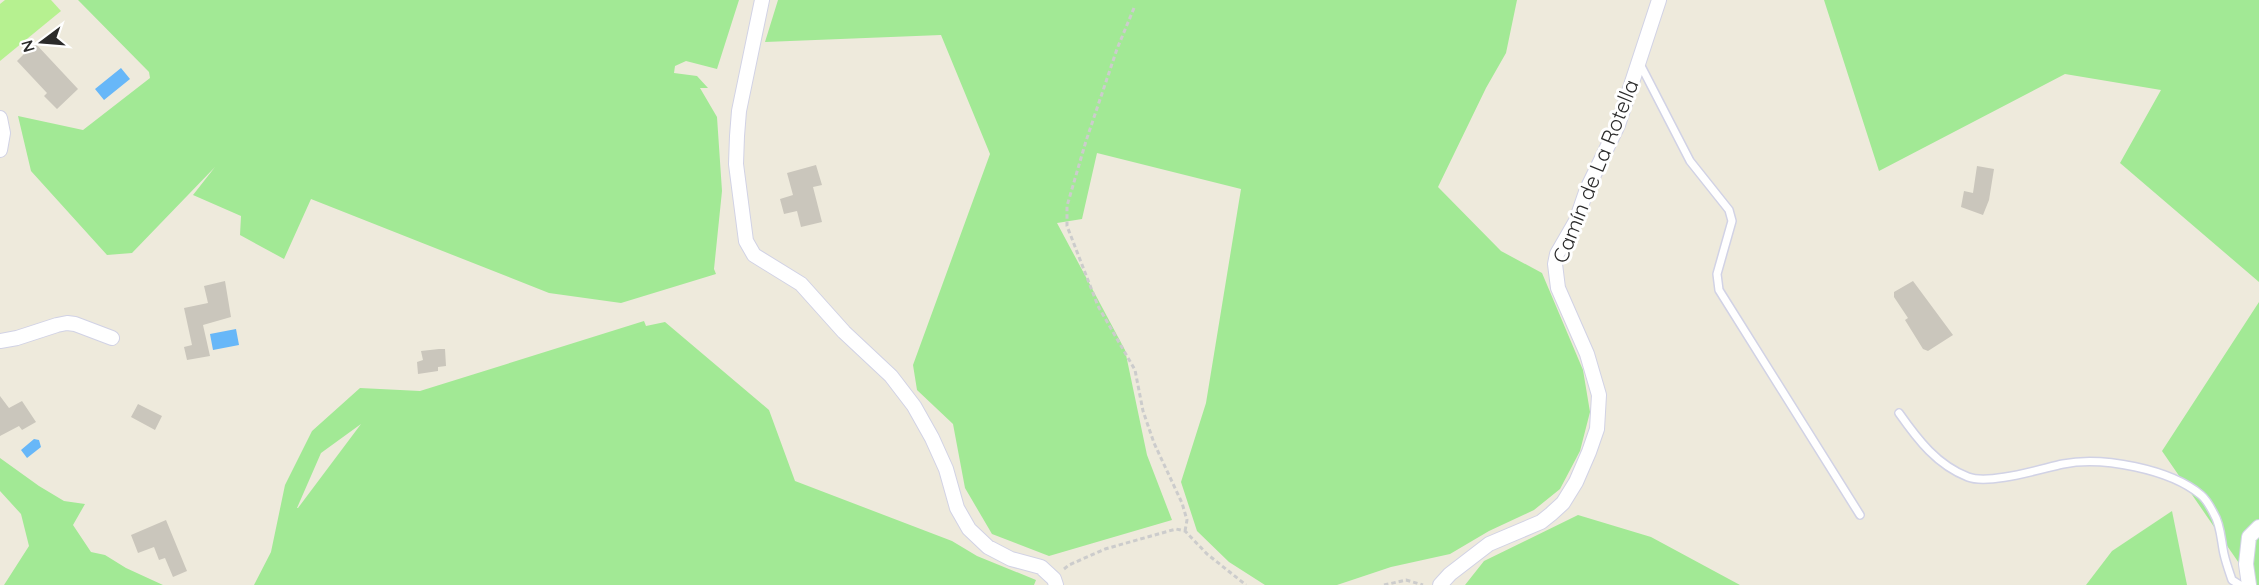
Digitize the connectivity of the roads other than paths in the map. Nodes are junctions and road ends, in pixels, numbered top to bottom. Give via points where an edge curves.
1 (762, 0) edge
2 (1659, 0) edge
3 (1638, 62) junction
4 (0, 118) edge
5 (0, 150) edge
6 (112, 338) dead end
7 (0, 341) edge
8 (1899, 413) dead end
9 (1860, 515) dead end
10 (2259, 527) edge
11 (1055, 582) edge
12 (1440, 585) edge
13 (2240, 585) edge
14 (2249, 585) edge

1 - 11 street via 737,136 736,164 746,241 754,255 801,284 891,376 932,438 957,508 969,529 988,547 1011,559 1041,567
2 - 3 street, Camín de La Rotella
3 - 9 lane via 1690,161 1729,210 1732,221 1717,274 1719,290
3 - 12 street, Camín de La Rotella via 1618,124 1555,264 1557,288 1587,354 1599,395 1598,429 1563,503 1541,522 1489,544
4 - 5 street
6 - 7 street via 67,323
8 - 13 lane via 1922,445 1944,465 1971,478 2009,477 2090,461 2117,462 2180,480 2203,496 2217,517 2232,580
10 - 14 street via 2249,537

